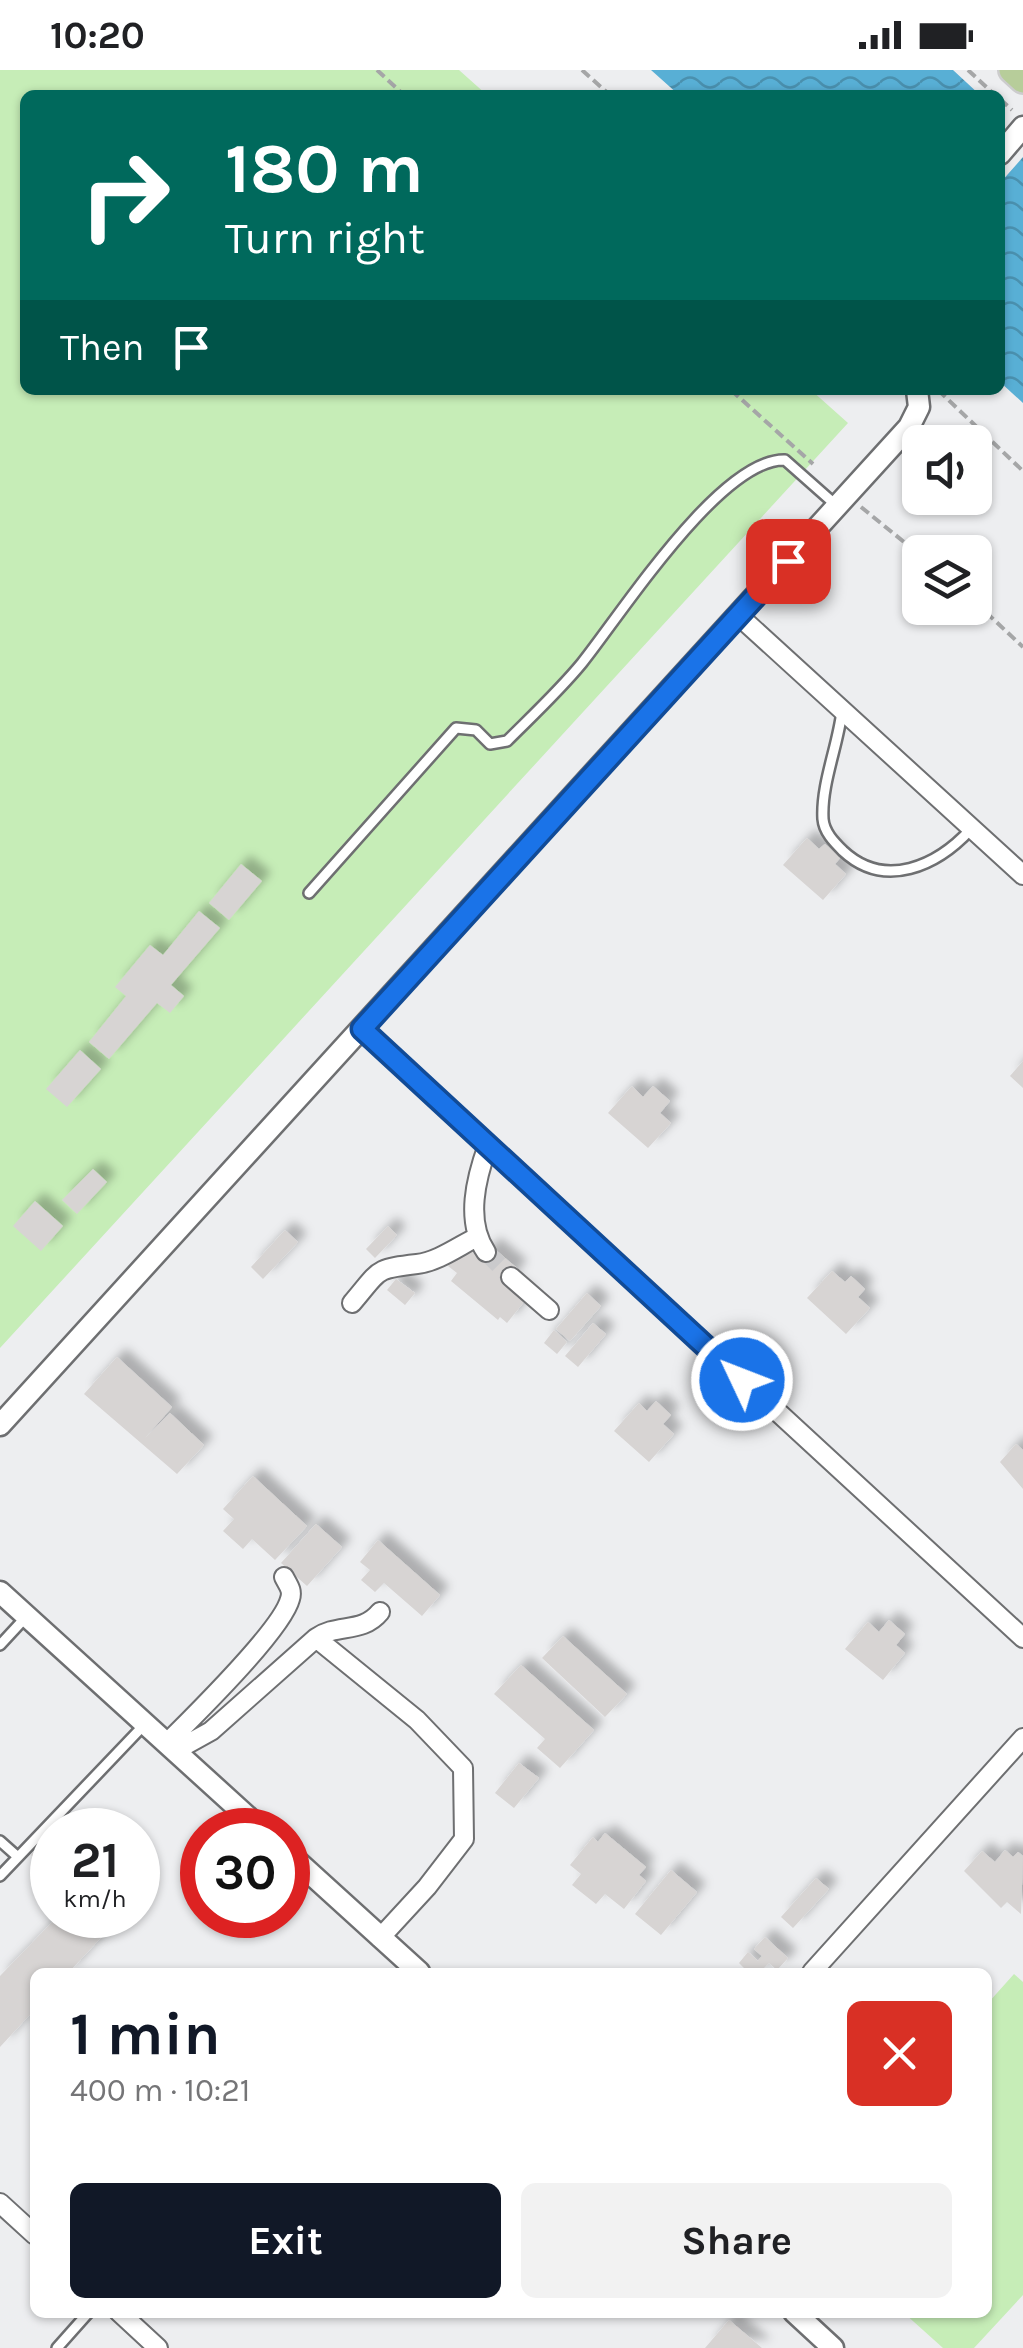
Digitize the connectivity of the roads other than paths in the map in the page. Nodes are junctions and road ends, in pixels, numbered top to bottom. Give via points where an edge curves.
1 (1012, 70) edge
2 (1023, 80) edge
3 (1022, 129) edge
4 (1005, 148) edge
5 (918, 395) edge
6 (842, 500) junction
7 (739, 616) junction
8 (842, 710) junction
9 (971, 829) junction
10 (1023, 874) edge
11 (309, 893) dead end
12 (362, 1029) junction
13 (488, 1145) junction
14 (511, 1277) tunnel mouth
15 (352, 1302) dead end
16 (549, 1310) dead end
17 (0, 1425) edge
18 (284, 1578) dead end
19 (0, 1592) edge
20 (380, 1612) dead end
21 (26, 1616) junction
22 (316, 1638) junction
23 (1023, 1638) edge
24 (0, 1645) edge
25 (145, 1724) junction
26 (1023, 1738) edge
27 (171, 1747) junction
28 (238, 1808) edge
29 (0, 1840) edge
30 (18, 1857) junction
31 (310, 1873) edge
32 (0, 1876) edge
33 (380, 1938) junction
34 (414, 1968) edge
35 (816, 1968) edge
36 (0, 2204) edge
37 (30, 2231) edge
38 (84, 2318) edge
39 (126, 2318) edge
40 (800, 2318) edge
41 (828, 2347) edge
42 (56, 2348) edge
43 (158, 2348) edge

1 - 2 main road
3 - 4 street
5 - 6 street via 911,424
6 - 7 street
6 - 11 lane via 785,460 752,466 722,490 579,667 507,742 490,744 476,730 456,728
7 - 8 street
7 - 12 street
8 - 9 street
8 - 9 lane via 822,821 831,840 870,870 918,868 943,856
9 - 10 street
12 - 13 street
12 - 17 street
13 - 15 street via 475,1190 481,1245 416,1264 391,1264
13 - 23 street
14 - 16 street
18 - 27 street via 290,1602
19 - 21 street
20 - 22 street via 368,1625
21 - 24 lane
21 - 25 street
22 - 27 street via 211,1731
22 - 33 street via 417,1720 463,1768 464,1839
25 - 27 street
25 - 30 lane
26 - 35 street
27 - 28 street
29 - 30 lane
30 - 32 lane
31 - 33 street
33 - 34 street
36 - 37 street
38 - 42 lane
39 - 43 street
40 - 41 street

